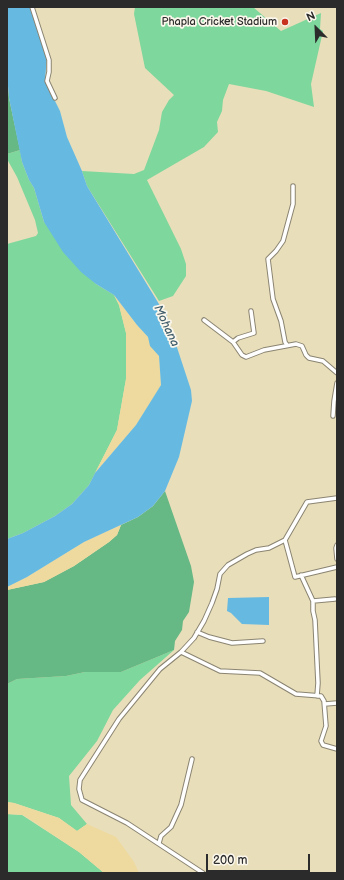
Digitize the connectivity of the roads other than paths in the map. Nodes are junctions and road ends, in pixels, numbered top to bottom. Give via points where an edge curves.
1 (32, 7) edge
2 (55, 98) dead end
3 (293, 186) dead end
4 (250, 311) dead end
5 (204, 320) dead end
6 (233, 342) junction
7 (287, 345) junction
8 (337, 372) edge
9 (337, 383) edge
10 (333, 416) dead end
11 (337, 498) edge
12 (285, 540) junction
13 (337, 545) edge
14 (337, 559) edge
15 (337, 567) edge
16 (301, 575) junction
17 (334, 599) dead end
18 (313, 601) junction
19 (197, 632) junction
20 (263, 641) dead end
21 (181, 652) junction
22 (317, 696) junction
23 (337, 703) edge
24 (325, 704) junction
25 (337, 749) edge
26 (192, 759) dead end
27 (159, 843) junction
28 (203, 873) edge

1 - 2 street via 49,60 47,81
3 - 7 street via 293,204 283,242 268,258 273,298
4 - 6 street via 254,333
5 - 6 street
6 - 7 street via 246,357
7 - 8 street via 302,346 309,358 323,362
9 - 10 street
11 - 12 street via 307,502
12 - 16 street via 295,577
12 - 19 street via 247,554 220,574 212,603
13 - 14 street
15 - 16 street
16 - 18 street
17 - 18 street
18 - 22 street
19 - 20 street via 232,643
19 - 21 street
21 - 22 street via 220,671 260,673 296,694
21 - 27 street via 160,669 119,718 80,780 82,800
22 - 24 street via 321,696
23 - 24 street
24 - 25 street via 326,726 321,741 323,745
26 - 27 street via 181,805 171,827 161,836
27 - 28 street

